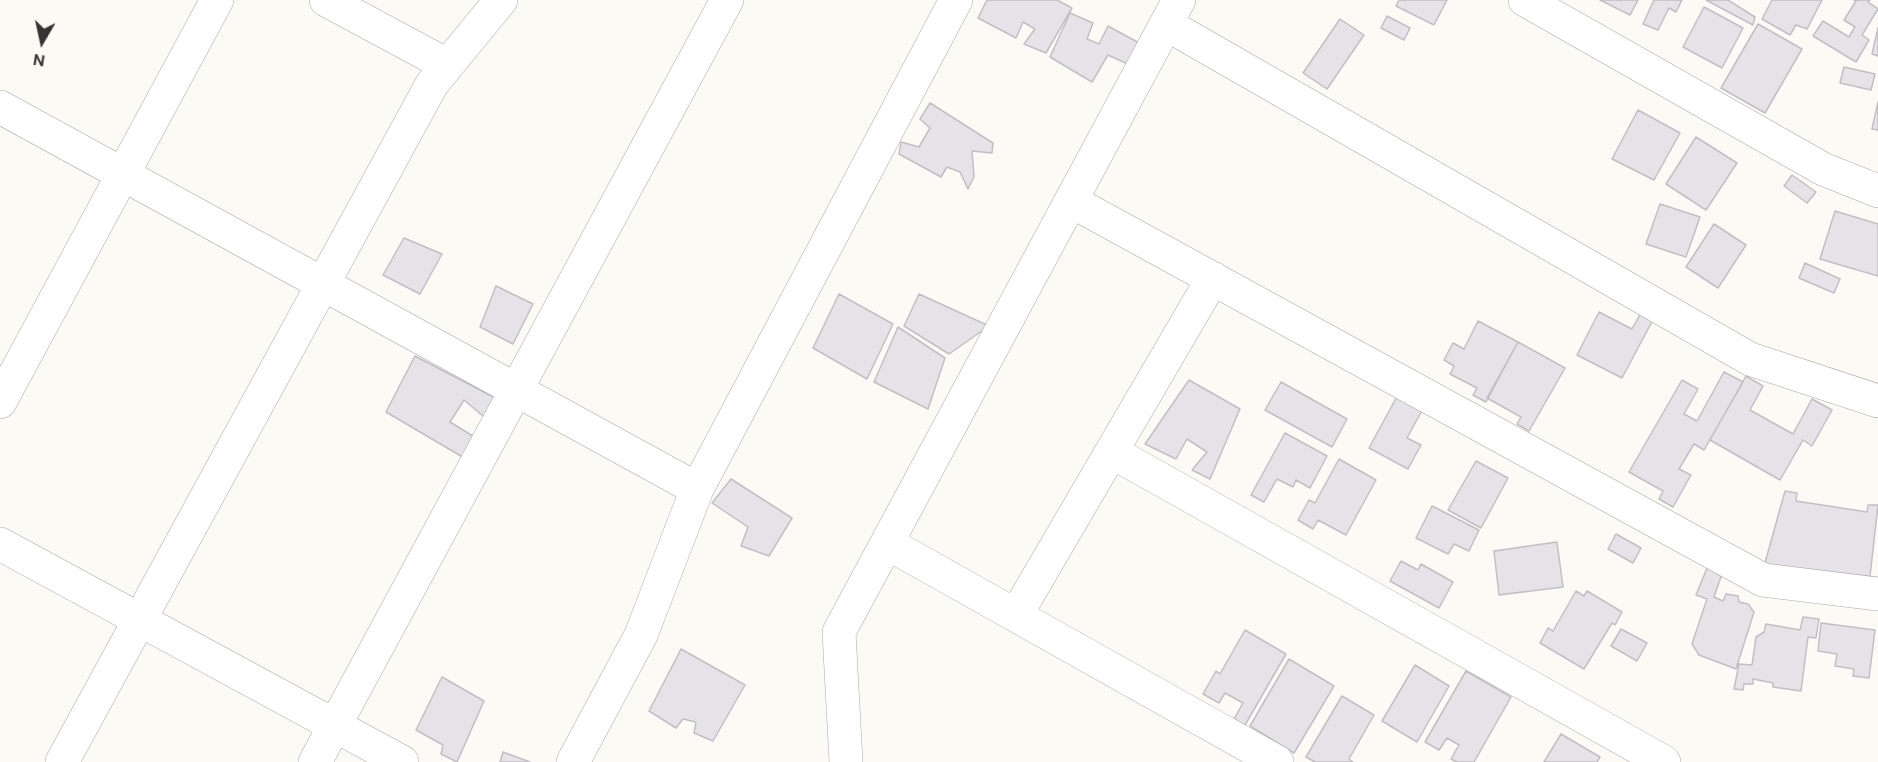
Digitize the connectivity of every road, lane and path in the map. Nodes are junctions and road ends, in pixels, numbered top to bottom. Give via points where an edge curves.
1 (218, 0) edge
2 (326, 0) edge
3 (501, 0) edge
4 (727, 0) edge
5 (956, 0) edge
6 (1525, 0) edge
7 (1172, 12) edge
8 (447, 65) junction
9 (0, 107) edge
10 (123, 175) junction
11 (1878, 191) edge
12 (1071, 201) junction
13 (1213, 278) junction
14 (323, 285) junction
15 (516, 390) junction
16 (1878, 401) edge
17 (0, 402) edge
18 (1112, 452) junction
19 (697, 489) junction
20 (887, 543) junction
21 (0, 544) edge
22 (1878, 594) edge
23 (1016, 615) junction
24 (140, 620) junction
25 (334, 725) junction
26 (62, 762) edge
27 (315, 762) edge
28 (402, 762) edge
29 (573, 762) edge
30 (847, 762) edge
31 (1276, 762) edge
32 (1664, 762) edge

1 - 10 street
2 - 8 street
3 - 8 street
4 - 15 street
5 - 19 street
6 - 11 street via 1823,169
7 - 12 street
7 - 16 street via 1750,359
8 - 14 street via 432,84
9 - 10 street
10 - 14 street
10 - 17 street
12 - 13 street
12 - 20 street
13 - 18 street
13 - 22 street via 1763,580
14 - 15 street
14 - 24 street
15 - 19 street
15 - 25 street
18 - 23 street
18 - 32 street
19 - 29 street via 641,635
20 - 23 street
20 - 30 street via 839,633
21 - 24 street
23 - 31 street
24 - 25 street
24 - 26 street
25 - 27 street
25 - 28 street

